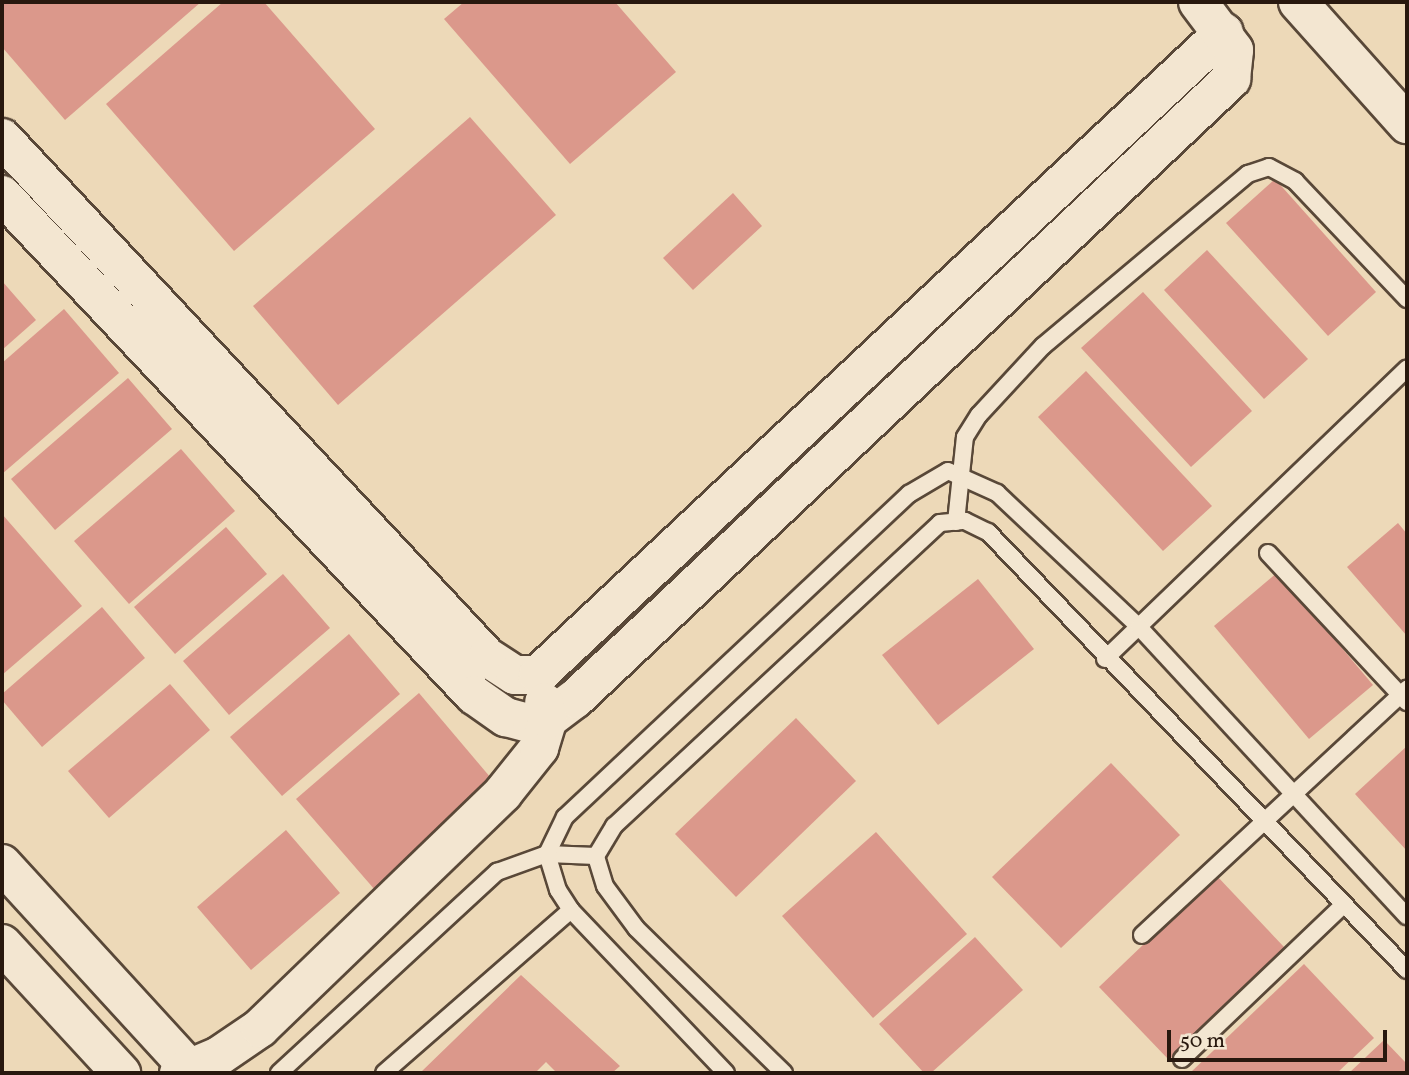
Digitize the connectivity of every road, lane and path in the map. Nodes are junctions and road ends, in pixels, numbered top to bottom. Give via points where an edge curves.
1 (1198, 2) edge
2 (1298, 2) edge
3 (1224, 32) junction
4 (1407, 124) edge
5 (2, 138) edge
6 (2, 195) edge
7 (1407, 299) edge
8 (181, 330) junction
9 (153, 356) junction
10 (878, 358) junction
11 (1407, 368) edge
12 (905, 387) junction
13 (958, 473) junction
14 (956, 522) junction
15 (1268, 553) dead end
16 (1139, 627) junction
17 (1105, 659) junction
18 (538, 675) junction
19 (1405, 695) edge
20 (548, 719) junction
21 (1295, 793) junction
22 (1264, 822) junction
23 (547, 854) junction
24 (596, 856) junction
25 (2, 864) edge
26 (1343, 905) junction
27 (571, 910) junction
28 (1407, 916) edge
29 (1142, 935) dead end
30 (2, 944) edge
31 (1407, 970) edge
32 (1182, 1059) dead end
33 (184, 1071) edge
34 (121, 1073) edge
35 (279, 1073) edge
36 (384, 1073) edge
37 (726, 1073) edge
38 (784, 1073) edge

1 - 3 street
2 - 4 street
3 - 10 street
3 - 12 street via 1234,50 1231,79
5 - 8 street
6 - 9 street
7 - 13 lane via 1295,181 1269,167 1248,174 1043,345 979,415 965,437
8 - 9 street
8 - 18 street via 487,657 515,675
9 - 20 street via 474,695 506,717 531,724
10 - 12 street
10 - 18 street
11 - 16 lane
12 - 20 street via 575,699
13 - 14 lane
13 - 16 lane via 997,493
13 - 23 lane via 937,474 909,494 565,817
14 - 17 lane via 965,521 988,533
14 - 24 lane via 940,523 921,537 614,826
15 - 19 lane
16 - 17 lane
16 - 21 lane
17 - 22 lane
18 - 20 street
19 - 21 lane
20 - 33 street via 539,748 503,793 260,1028 219,1056
21 - 22 lane
21 - 28 lane
22 - 26 lane
22 - 29 lane
23 - 24 lane
23 - 27 lane via 558,890
23 - 35 lane via 497,872 466,896
24 - 38 lane via 605,886 636,928
25 - 33 street
26 - 31 lane
26 - 32 lane
27 - 36 lane
27 - 37 lane
30 - 34 street

